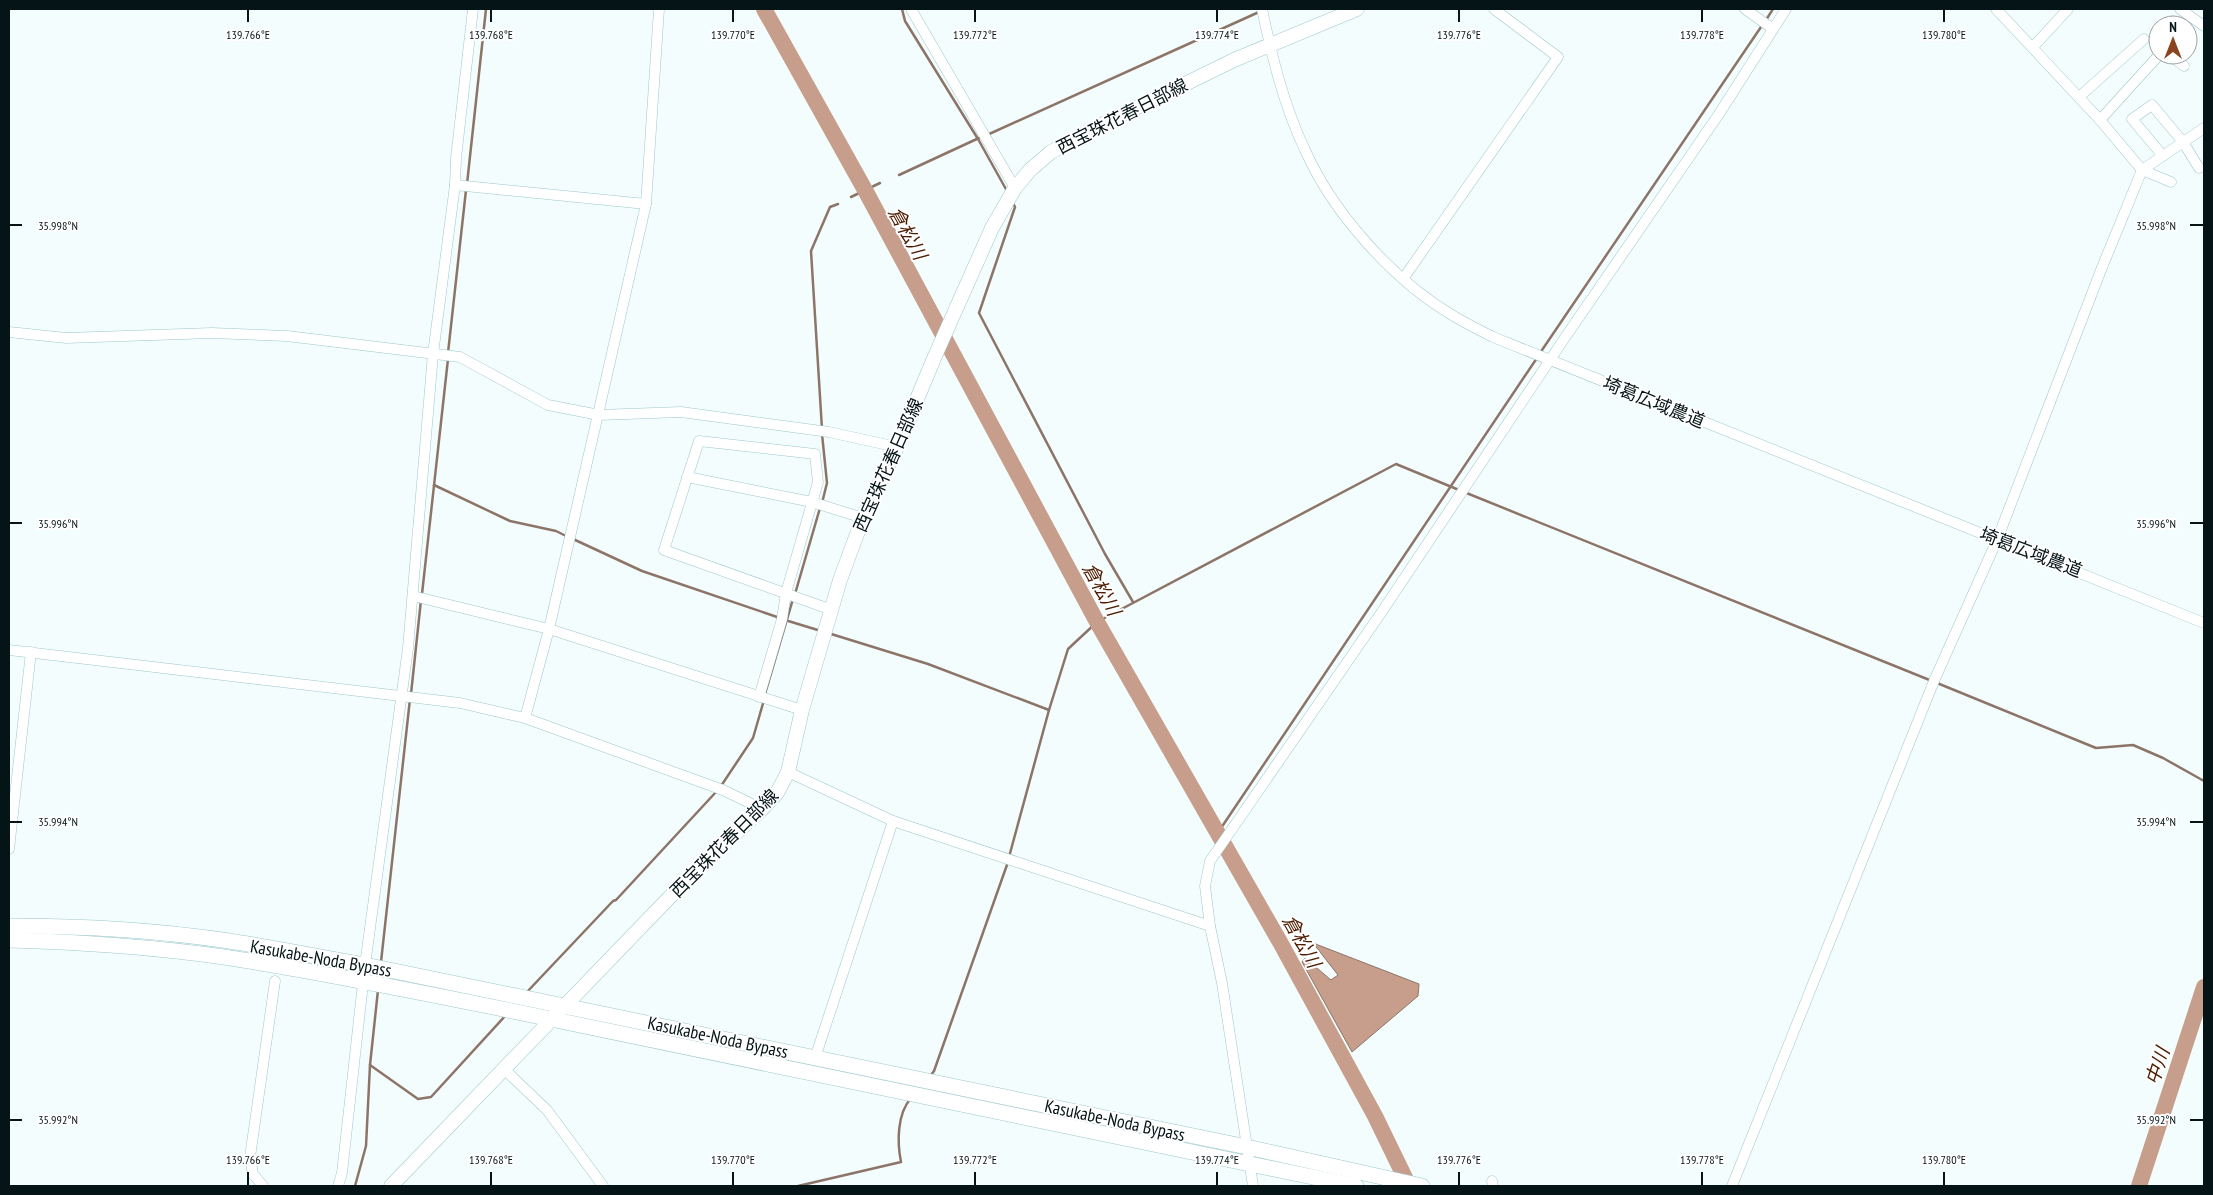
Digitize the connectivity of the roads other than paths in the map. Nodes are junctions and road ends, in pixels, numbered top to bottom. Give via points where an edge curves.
1 (473, 9) edge
2 (659, 9) edge
3 (912, 9) edge
4 (1262, 9) edge
5 (1357, 9) edge
6 (1494, 9) edge
7 (1745, 9) edge
8 (1786, 9) edge
9 (1996, 9) edge
10 (2068, 9) edge
11 (2180, 9) edge
12 (2204, 26) edge
13 (1773, 29) junction
14 (2144, 40) dead end
15 (1270, 44) junction
16 (2033, 47) junction
17 (2151, 65) edge
18 (2078, 97) junction
19 (2100, 120) junction
20 (2204, 128) edge
21 (2183, 142) junction
22 (2163, 156) junction
23 (2199, 168) dead end
24 (2142, 170) junction
25 (2171, 182) dead end
26 (458, 186) junction
27 (1015, 188) junction
28 (646, 204) junction
29 (1403, 279) junction
30 (9, 332) edge
31 (437, 355) junction
32 (1550, 360) junction
33 (599, 415) junction
34 (897, 447) junction
35 (688, 477) junction
36 (812, 502) junction
37 (863, 518) junction
38 (1997, 540) junction
39 (786, 594) junction
40 (413, 596) junction
41 (832, 610) junction
42 (2204, 623) edge
43 (549, 629) junction
44 (9, 650) edge
45 (30, 652) junction
46 (400, 696) junction
47 (759, 697) junction
48 (802, 710) junction
49 (525, 718) junction
50 (788, 772) junction
51 (762, 809) junction
52 (893, 821) junction
53 (9, 849) edge
54 (9, 926) edge
55 (1210, 926) junction
56 (9, 940) edge
57 (365, 965) junction
58 (275, 981) dead end
59 (363, 982) junction
60 (565, 1006) junction
61 (552, 1019) junction
62 (815, 1058) junction
63 (504, 1069) junction
64 (1247, 1147) junction
65 (1250, 1164) junction
66 (262, 1186) edge
67 (338, 1186) edge
68 (391, 1186) edge
69 (603, 1186) edge
70 (1253, 1186) edge
71 (1356, 1186) edge
72 (1422, 1186) edge
73 (1732, 1186) edge

1 - 26 street via 456,158
2 - 28 street
3 - 27 street
4 - 15 street, 埼葛広域農道
5 - 15 main road, 西宝珠花春日部線
6 - 29 street via 1558,57
7 - 13 street
8 - 13 street
9 - 16 street
10 - 16 street
11 - 12 street
13 - 32 street via 1719,114
14 - 18 street
15 - 27 main road, 西宝珠花春日部線 via 1051,152
15 - 29 street, 埼葛広域農道 via 1290,116 1305,152 1340,210
16 - 18 street
17 - 19 street
18 - 19 street
19 - 24 street
20 - 21 street
21 - 22 street
21 - 22 street via 2152,105 2132,119
21 - 23 street
22 - 24 street
24 - 25 street
24 - 38 street
26 - 28 street
26 - 31 street
27 - 34 main road, 西宝珠花春日部線 via 992,228
28 - 33 street
29 - 32 street, 埼葛広域農道 via 1451,315 1493,337
30 - 31 street via 66,338 212,333 287,336
31 - 33 street via 460,357 548,405
31 - 40 street
32 - 38 street, 埼葛広域農道
32 - 55 street via 1381,613 1210,860 1205,886
33 - 34 street via 681,412 829,432
33 - 43 street
34 - 37 main road, 西宝珠花春日部線
35 - 36 street
35 - 36 street via 699,441 815,454 818,482
35 - 39 street via 664,550
36 - 37 street
36 - 39 street
37 - 41 main road, 西宝珠花春日部線
38 - 42 street, 埼葛広域農道
38 - 73 street via 1932,685
39 - 41 street
39 - 47 street
40 - 43 street
40 - 46 street
41 - 48 main road, 西宝珠花春日部線
43 - 47 street
43 - 49 street
44 - 45 street
45 - 46 street
45 - 53 street
46 - 49 street via 460,703
46 - 57 street
47 - 48 street
48 - 50 main road, 西宝珠花春日部線
49 - 51 street via 723,790
50 - 51 main road, 西宝珠花春日部線 via 777,793
50 - 52 street
51 - 60 main road, 西宝珠花春日部線 via 693,873
52 - 55 street
52 - 62 street
54 - 57 highway, Kasukabe-Noda Bypass via 126,929 229,941
55 - 64 street
56 - 59 highway, Kasukabe-Noda Bypass via 80,942 224,957
57 - 59 street
57 - 60 highway, Kasukabe-Noda Bypass
58 - 66 street via 250,1157 253,1174
59 - 61 highway, Kasukabe-Noda Bypass
59 - 67 street
60 - 61 main road, 西宝珠花春日部線
60 - 62 highway, Kasukabe-Noda Bypass
61 - 63 main road, 西宝珠花春日部線
61 - 65 highway, Kasukabe-Noda Bypass
62 - 64 highway, Kasukabe-Noda Bypass
63 - 68 main road, 西宝珠花春日部線
63 - 69 street via 547,1110
64 - 65 street
64 - 72 highway, Kasukabe-Noda Bypass
65 - 70 street
65 - 71 highway, Kasukabe-Noda Bypass

